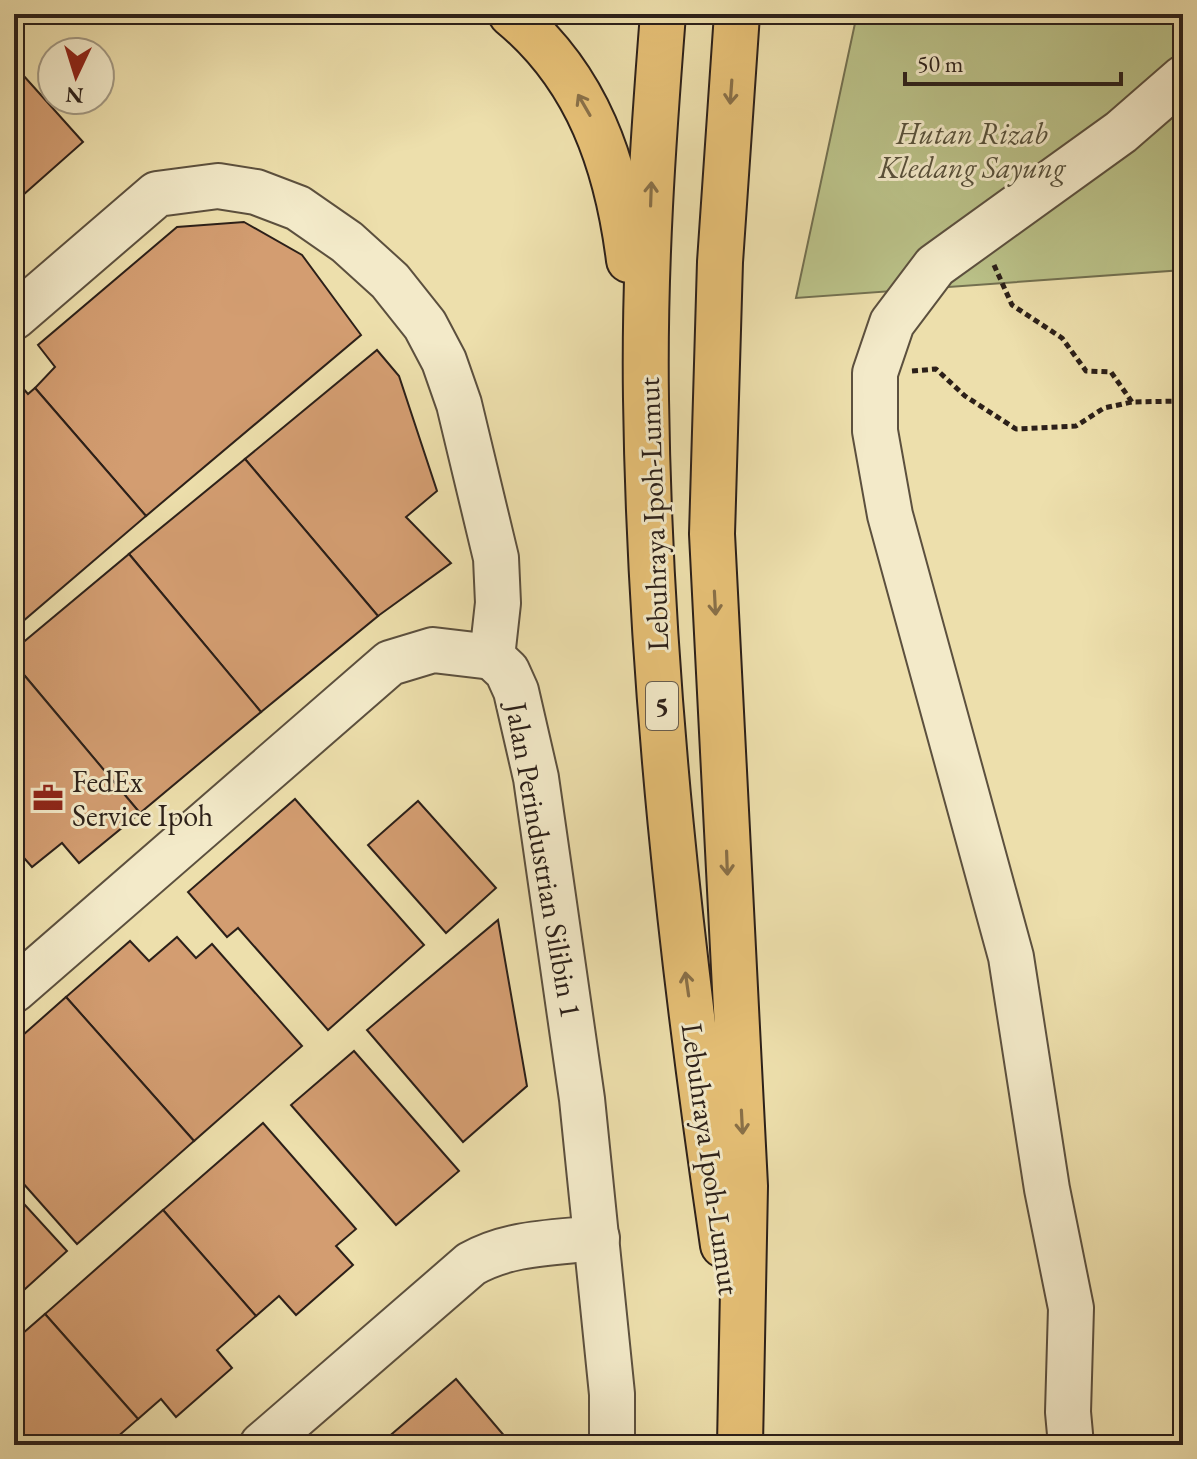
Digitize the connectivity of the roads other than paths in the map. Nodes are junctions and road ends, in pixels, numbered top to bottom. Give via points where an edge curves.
1 (511, 14) edge
2 (663, 14) edge
3 (708, 14) edge
4 (737, 14) edge
5 (1183, 78) edge
6 (14, 317) edge
7 (646, 397) junction
8 (712, 534) junction
9 (492, 657) junction
10 (14, 990) edge
11 (597, 1238) junction
12 (740, 1395) junction
13 (262, 1445) edge
14 (612, 1445) edge
15 (740, 1445) edge
16 (1071, 1445) edge

7 -> 1 highway via 618,184 603,141 550,55
7 -> 2 highway, Lebuhraya Ipoh-Lumut / 5 via 652,170
3 - 8 highway via 694,259 695,374
4 -> 8 highway, Lebuhraya Ipoh-Lumut / 5 via 720,262
5 - 16 street via 1121,132 935,266 892,323 875,373 875,431 890,515 1011,957 1071,1308
6 - 9 street via 157,194 218,186 256,192 298,208 347,242 390,281 425,325 444,361 494,544 498,603
12 -> 7 highway, Lebuhraya Ipoh-Lumut / 5 via 684,959 654,597
8 -> 12 highway, Lebuhraya Ipoh-Lumut / 5 via 745,1186
9 - 10 street via 433,650 390,663
9 - 11 street, Jalan Perindustrian Silibin 1 via 507,671 516,691 536,778
11 - 13 street via 517,1246 471,1264
11 - 14 street, Jalan Perindustrian Silibin 1
12 - 15 highway, Lebuhraya Ipoh-Lumut / 5

